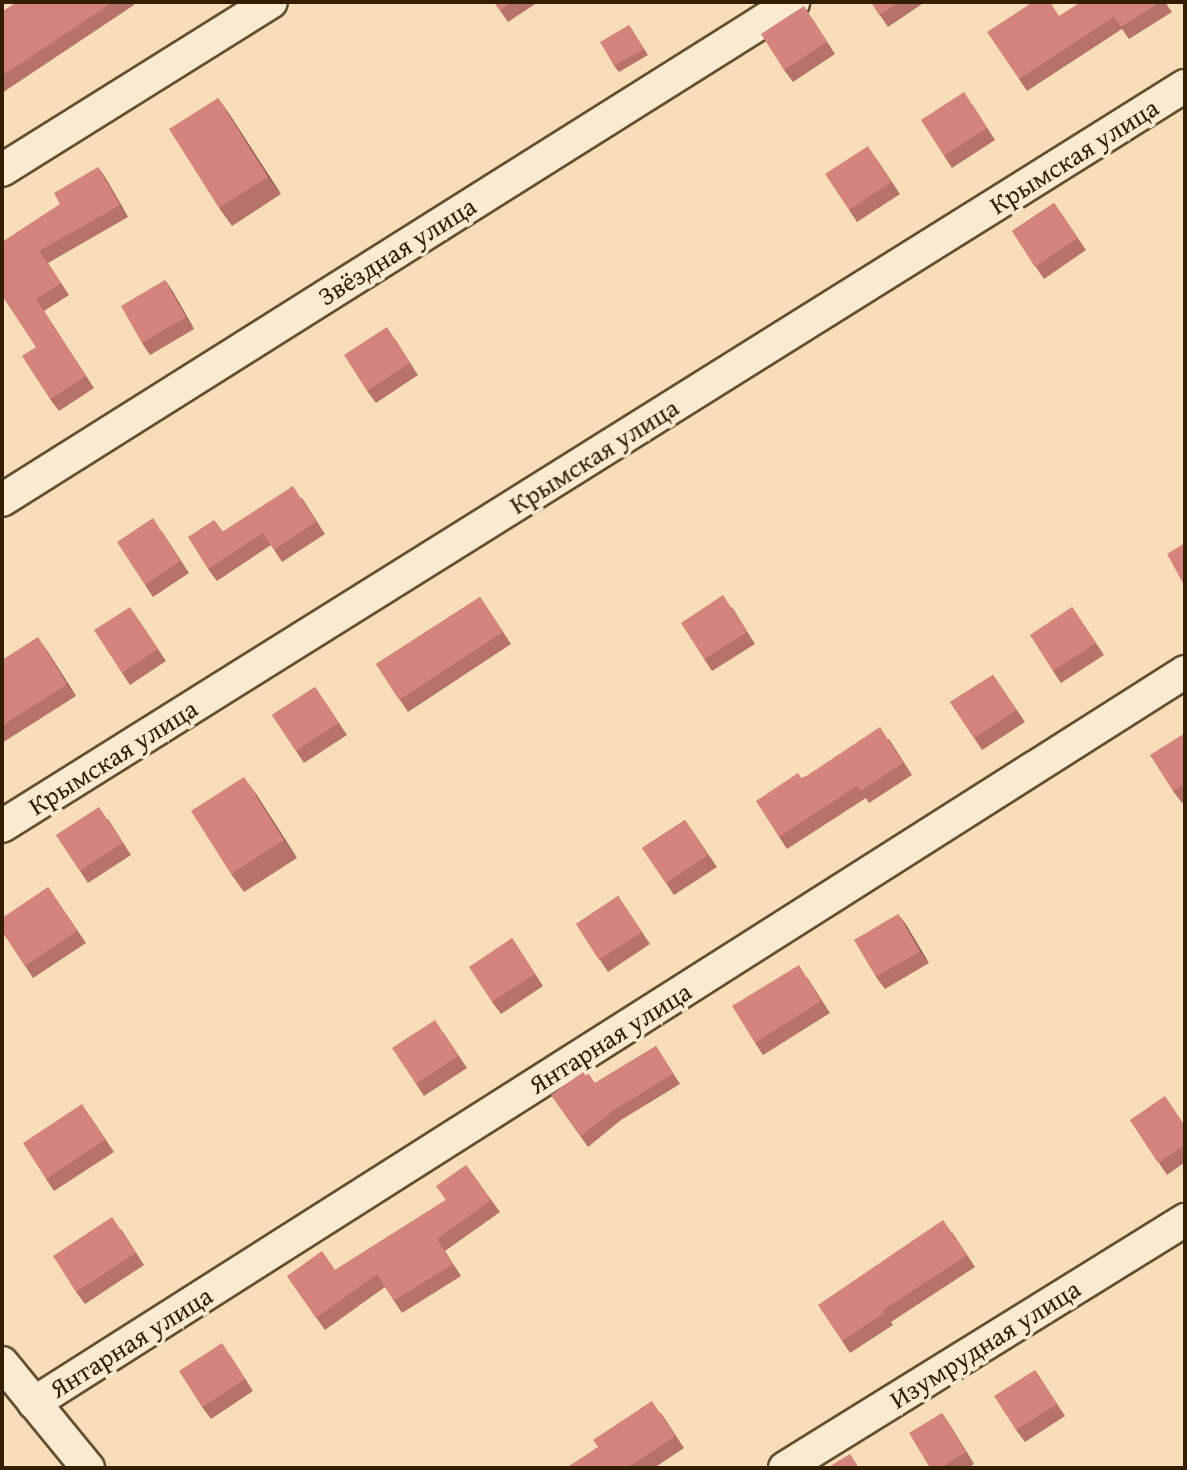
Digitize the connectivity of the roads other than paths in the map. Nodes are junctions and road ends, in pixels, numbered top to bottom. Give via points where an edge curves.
1 (271, 2) edge
2 (793, 2) edge
3 (1185, 86) edge
4 (2, 170) edge
5 (2, 500) edge
6 (1185, 672) edge
7 (2, 826) edge
8 (1185, 1220) edge
9 (2, 1363) edge
10 (34, 1404) junction
11 (88, 1468) edge
12 (785, 1468) edge

1 - 4 street
2 - 5 street, Звёздная улица
3 - 7 street, Крымская улица
6 - 10 street, Янтарная улица
8 - 12 street, Изумрудная улица
9 - 10 street
10 - 11 street

